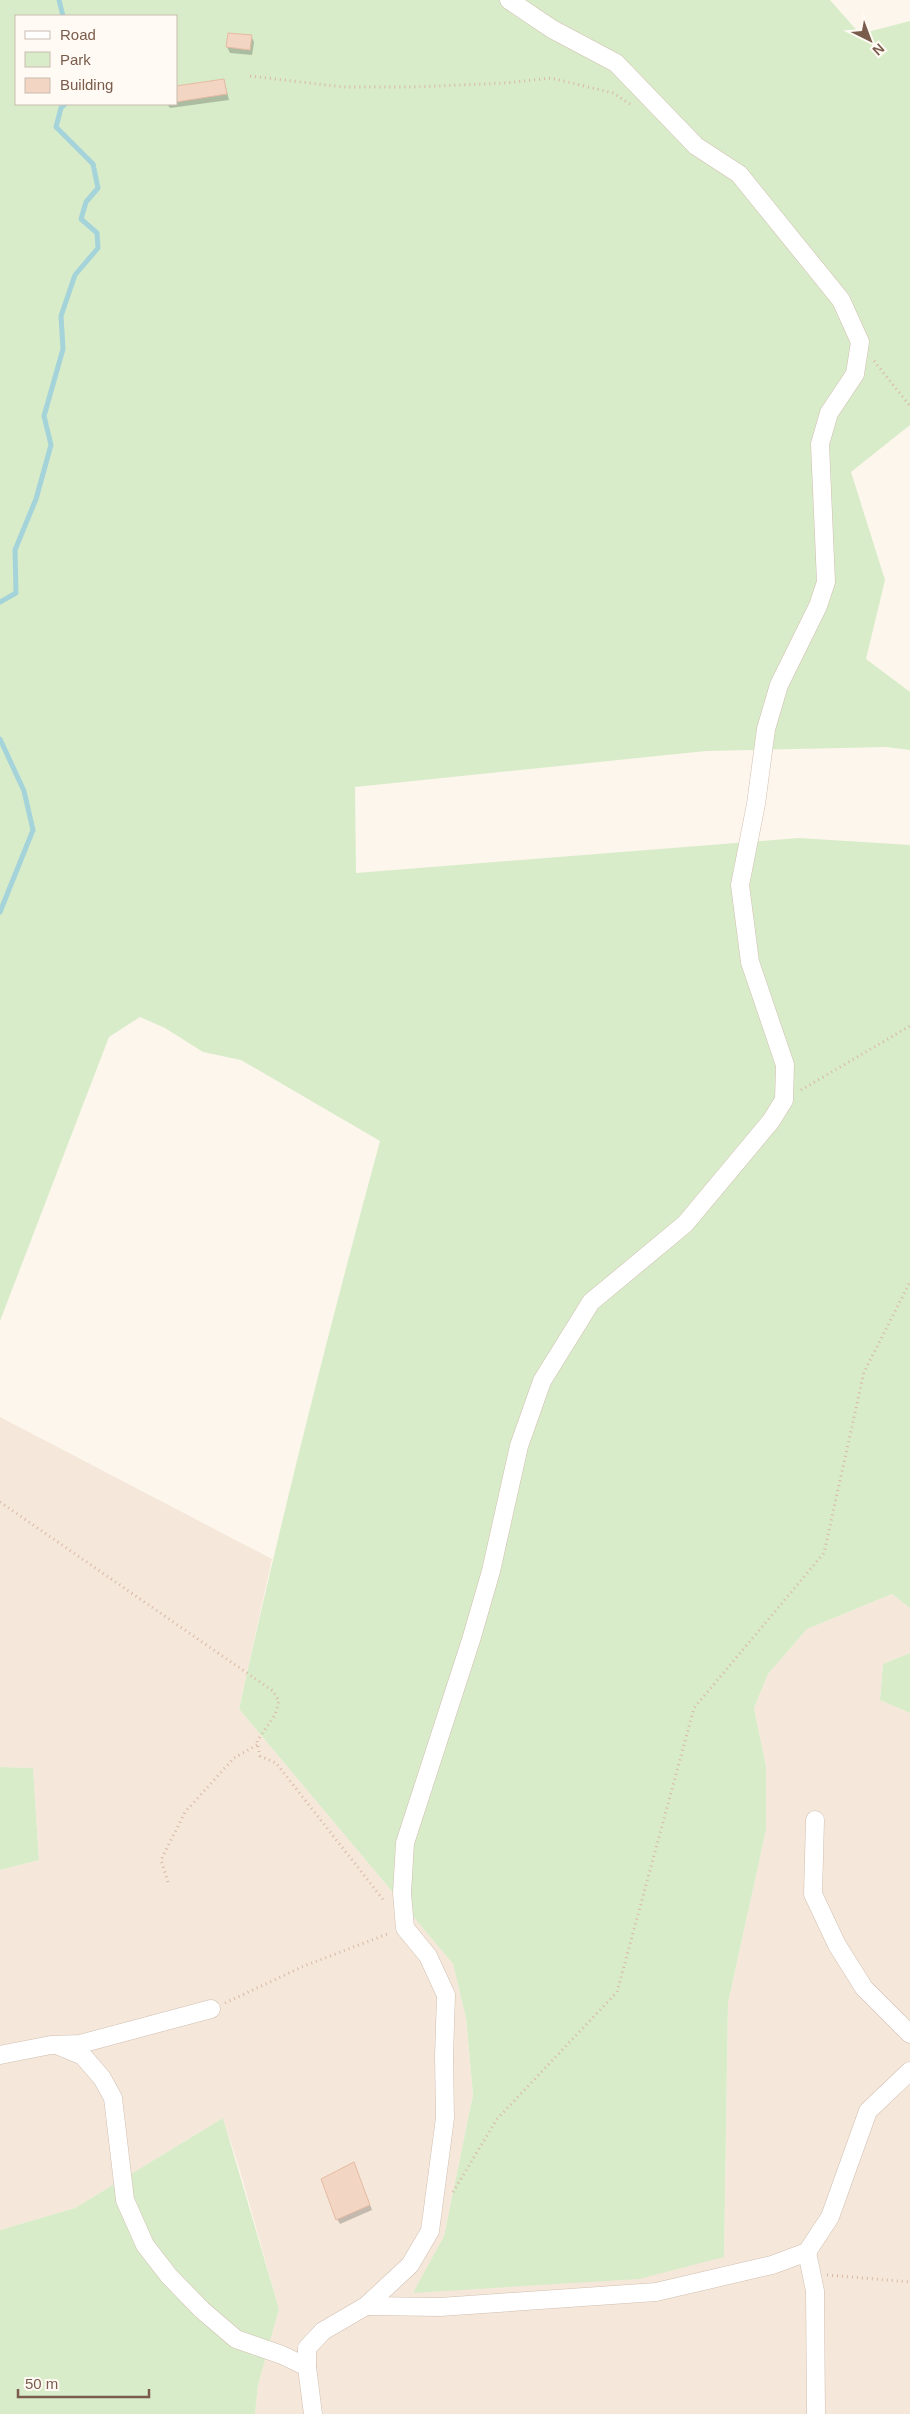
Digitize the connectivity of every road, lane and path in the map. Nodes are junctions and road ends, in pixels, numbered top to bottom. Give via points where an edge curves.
1 (509, 0) edge
2 (250, 76) dead end
3 (638, 109) dead end
4 (860, 342) junction
5 (910, 406) edge
6 (910, 1026) edge
7 (784, 1100) junction
8 (910, 1282) edge
9 (0, 1502) edge
10 (257, 1745) junction
11 (815, 1820) dead end
12 (168, 1882) dead end
13 (386, 1904) dead end
14 (405, 1928) junction
15 (211, 2009) joint
16 (910, 2034) edge
17 (59, 2046) junction
18 (0, 2055) edge
19 (910, 2071) edge
20 (449, 2199) dead end
21 (807, 2252) junction
22 (812, 2273) junction
23 (910, 2282) edge
24 (366, 2306) junction
25 (307, 2367) junction
26 (313, 2414) edge
27 (816, 2414) edge

1 - 4 street via 552,29 616,63 696,146 739,174 841,300
2 - 3 path via 343,87 416,87 551,78 612,93
4 - 5 path
4 - 7 street via 856,374 829,413 820,444 826,582 818,606 778,685 766,729 740,885 750,962 785,1065
6 - 7 path
7 - 14 street via 771,1121 685,1224 591,1302 542,1381 519,1446 491,1571 471,1640 404,1843 402,1893
8 - 20 path via 864,1372 824,1553 694,1708 617,1992 497,2119
9 - 10 path via 273,1691 279,1701 275,1715 256,1741
10 - 12 path via 234,1758 185,1812 161,1860
10 - 13 path via 260,1756 276,1763
11 - 16 street via 813,1894 837,1945 864,1988
14 - 15 path via 304,1966
14 - 24 street via 428,1956 446,1995 445,2118 430,2231 410,2265
15 - 17 street via 80,2044
17 - 18 street
17 - 25 street via 84,2056 113,2098 125,2200 145,2245 169,2276 236,2339 282,2354
19 - 21 street via 868,2111 830,2217
21 - 22 street
21 - 24 street via 772,2265 656,2292 440,2307
22 - 23 path
22 - 27 street
24 - 25 street via 323,2331 307,2348
25 - 26 street

